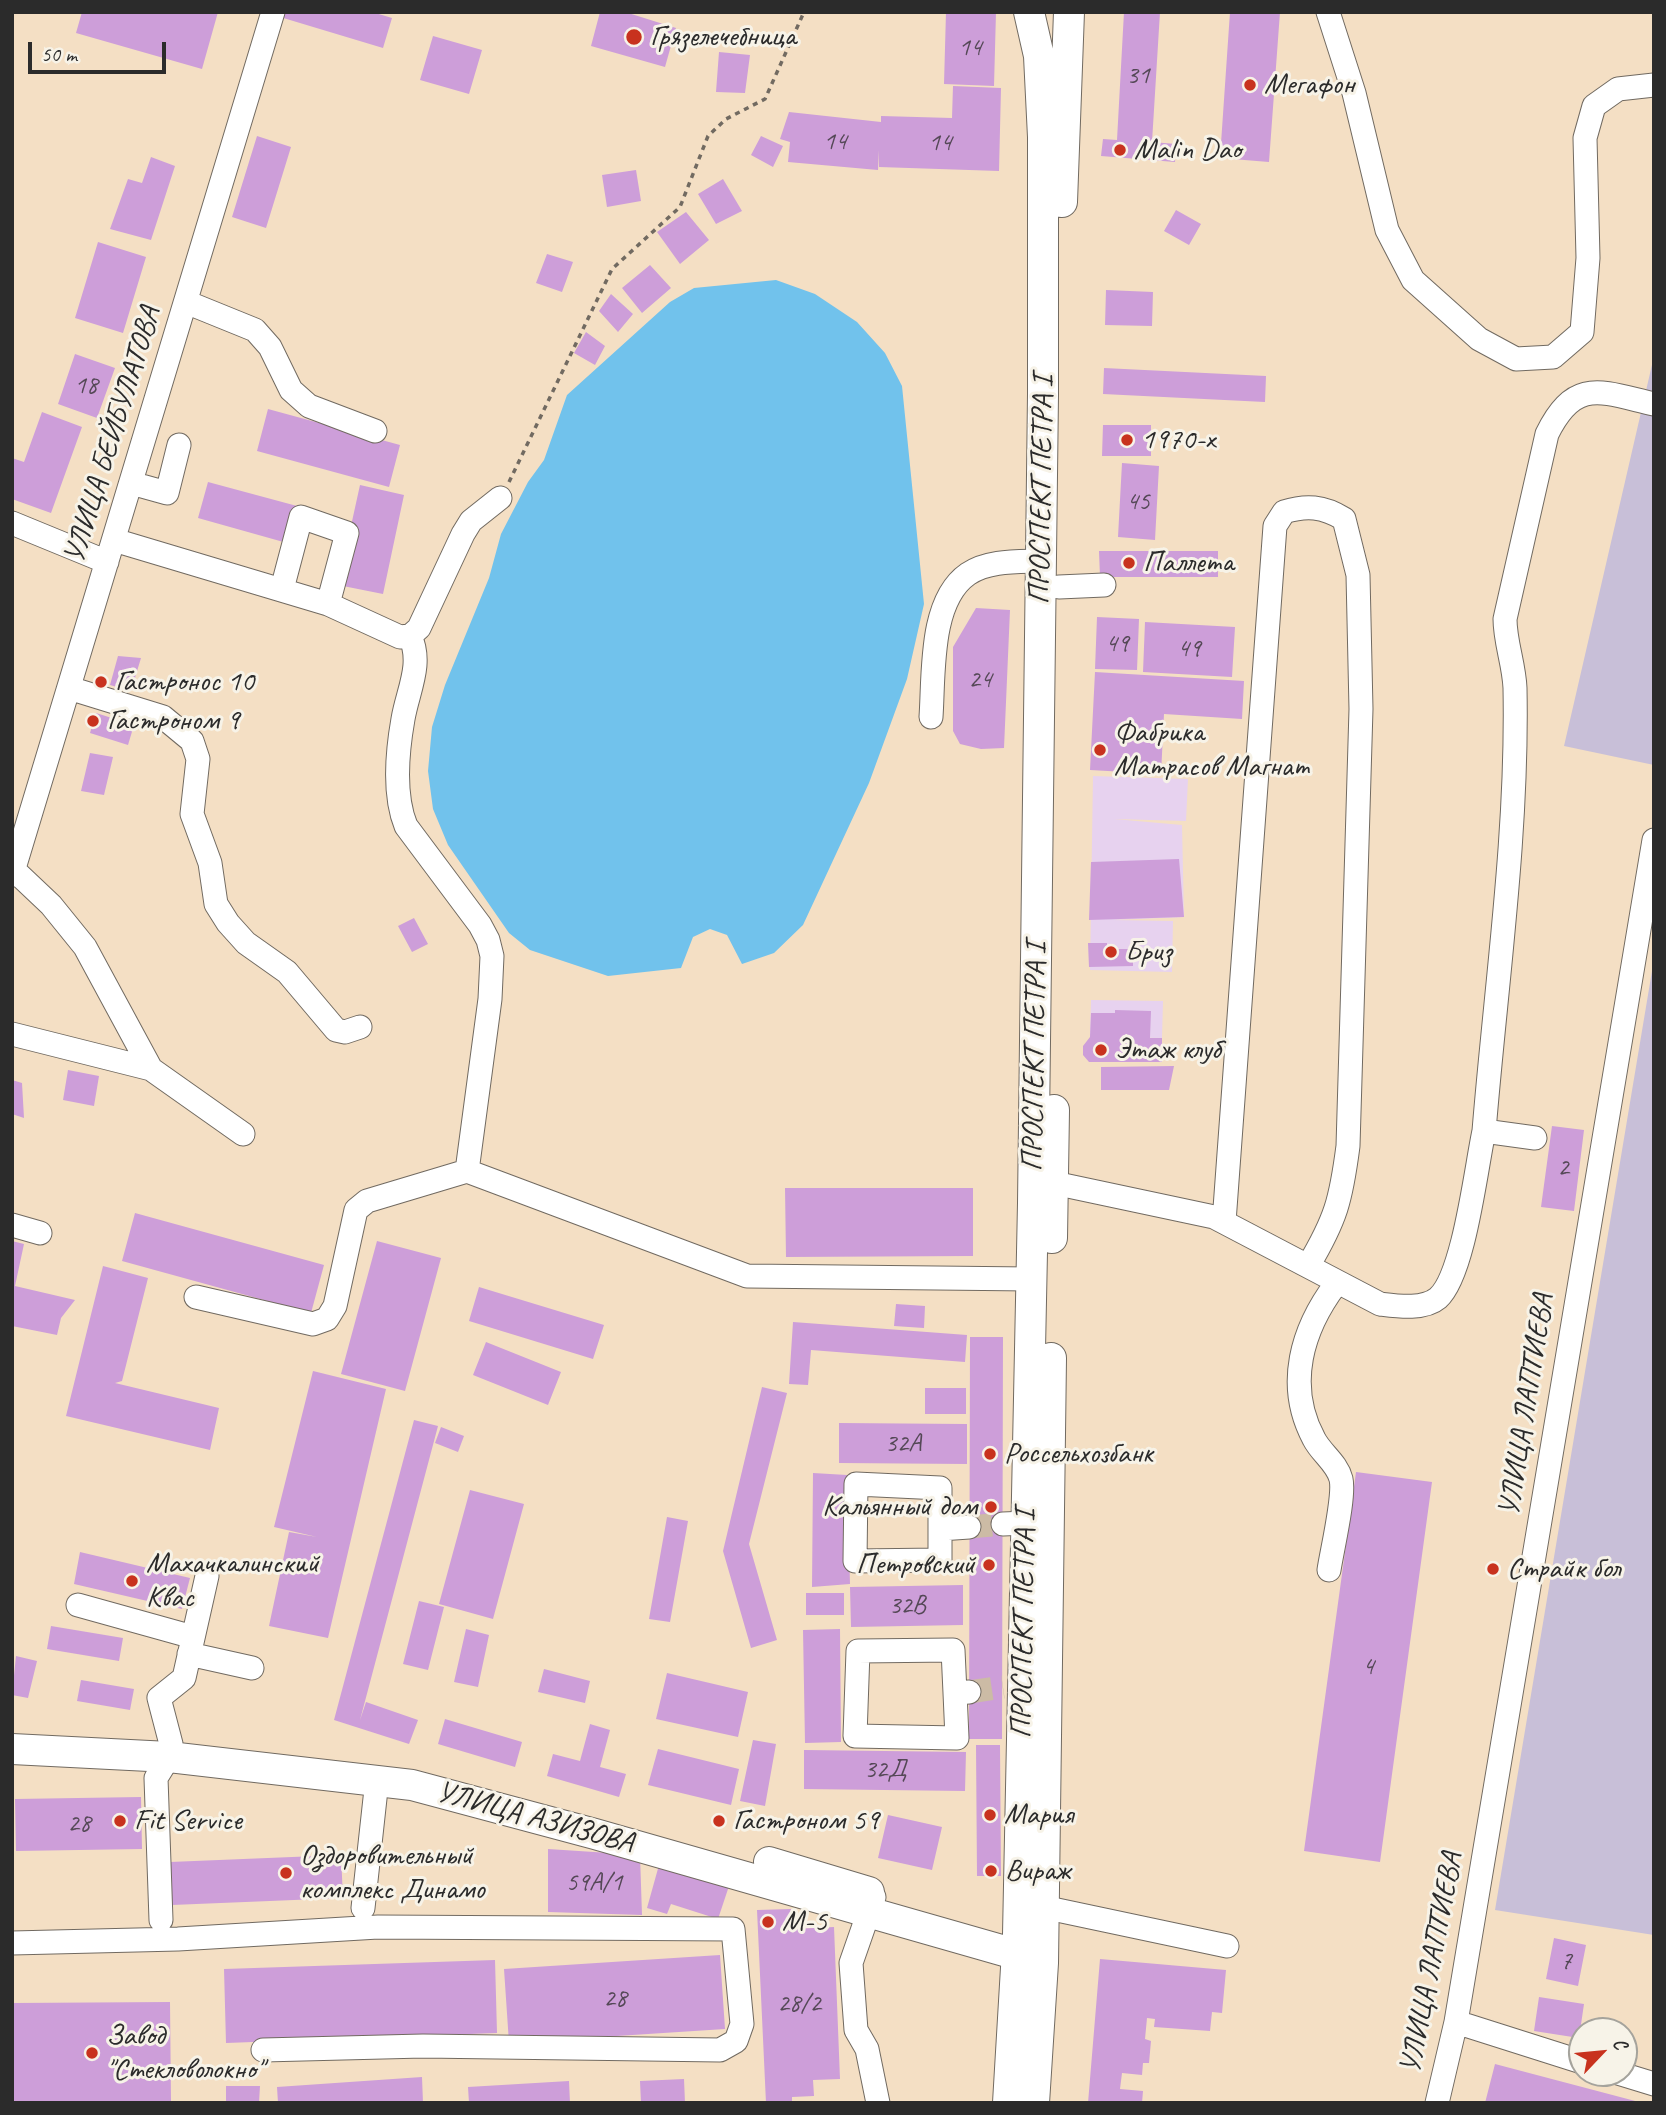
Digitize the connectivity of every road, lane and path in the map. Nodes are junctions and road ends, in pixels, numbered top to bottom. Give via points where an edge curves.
1 (273, 12) edge
2 (804, 12) edge
3 (1029, 12) edge
4 (1069, 12) edge
5 (1075, 12) edge
6 (1328, 12) edge
7 (1069, 57) junction
8 (1654, 85) edge
9 (186, 302) junction
10 (1654, 404) edge
11 (375, 431) dead end
12 (179, 445) dead end
13 (131, 483) junction
14 (500, 498) joint
15 (12, 523) edge
16 (114, 540) junction
17 (1042, 561) junction
18 (107, 562) junction
19 (1104, 585) dead end
20 (1059, 587) junction
21 (282, 589) junction
22 (328, 604) junction
23 (410, 636) junction
24 (69, 688) junction
25 (931, 717) dead end
26 (22, 802) edge
27 (1654, 840) edge
28 (13, 872) edge
29 (1648, 907) edge
30 (359, 1027) dead end
31 (12, 1034) edge
32 (151, 1069) junction
33 (1484, 1131) junction
34 (243, 1134) dead end
35 (1535, 1138) dead end
36 (467, 1171) junction
37 (1055, 1183) junction
38 (1224, 1222) junction
39 (12, 1225) edge
40 (40, 1233) dead end
41 (1308, 1266) junction
42 (1031, 1279) junction
43 (1336, 1284) junction
44 (196, 1297) dead end
45 (969, 1527) tunnel mouth
46 (940, 1529) junction
47 (1329, 1570) dead end
48 (207, 1576) dead end
49 (78, 1605) dead end
50 (191, 1646) junction
51 (252, 1668) dead end
52 (962, 1692) joint
53 (12, 1731) edge
54 (12, 1749) edge
55 (170, 1750) junction
56 (377, 1780) junction
57 (872, 1903) junction
58 (1043, 1907) junction
59 (363, 1908) dead end
60 (161, 1920) dead end
61 (12, 1943) edge
62 (1227, 1945) dead end
63 (1030, 1948) junction
64 (1456, 2022) junction
65 (263, 2050) dead end
66 (1568, 2058) edge
67 (878, 2103) edge
68 (1009, 2103) edge
69 (1034, 2103) edge
70 (1437, 2103) edge

1 - 9 street, УЛИЦА БЕЙБУЛАТОВА
2 - 14 path via 765,99 726,119 708,136 680,207 612,269
3 - 17 main road, ПРОСПЕКТ ПЕТРА I via 1039,56 1044,137
4 - 7 main road, ПРОСПЕКТ ПЕТРА I
5 - 7 main road
6 - 8 street via 1354,93 1387,230 1413,280 1479,339 1516,359 1553,357 1581,332 1588,258 1585,138 1594,106 1618,89
7 - 20 main road, ПРОСПЕКТ ПЕТРА I via 1061,241
9 - 11 street via 255,330 270,347 291,390 309,406
9 - 13 street, УЛИЦА БЕЙБУЛАТОВА
10 - 33 street via 1600,392 1574,397 1558,412 1547,434 1505,619 1515,685 1510,831
12 - 13 street via 167,493
13 - 16 street, УЛИЦА БЕЙБУЛАТОВА
14 - 23 street via 471,521 419,628
15 - 18 street
16 - 18 street, УЛИЦА БЕЙБУЛАТОВА
16 - 21 street
17 - 25 street via 1001,562 968,575 951,594 937,629
17 - 42 main road, ПРОСПЕКТ ПЕТРА I
18 - 24 street, УЛИЦА БЕЙБУЛАТОВА
19 - 20 street
20 - 37 main road, ПРОСПЕКТ ПЕТРА I
21 - 22 street
21 - 22 street via 301,517 347,533
22 - 23 street via 400,638
23 - 36 street via 417,660 402,720 400,809 406,825 480,925 492,956
24 - 26 street, УЛИЦА БЕЙБУЛАТОВА
24 - 30 street via 163,717 192,741 198,759 192,814 210,863 216,904 246,943 287,972 336,1030
26 - 28 street, УЛИЦА БЕЙБУЛАТОВА
27 - 29 street, УЛИЦА ЛАПТИЕВА
28 - 32 street via 51,905 85,947
29 - 64 street, УЛИЦА ЛАПТИЕВА
31 - 32 street
32 - 34 street
33 - 35 street
33 - 43 street via 1455,1275 1437,1299 1409,1307 1380,1304
36 - 42 street via 747,1276
36 - 44 street via 368,1201 356,1210 335,1306 327,1319 313,1324
37 - 38 street
37 - 58 main road, ПРОСПЕКТ ПЕТРА I
38 - 41 street
38 - 41 street via 1275,526 1284,512 1301,506 1328,509 1343,519 1358,575 1361,709 1348,1146 1341,1200
39 - 40 street
41 - 43 street
42 - 63 main road, ПРОСПЕКТ ПЕТРА I via 1015,1523 1013,1686
43 - 47 street via 1315,1311 1304,1337 1301,1373 1302,1413 1341,1480
45 - 46 street
46 - 46 street via 940,1560 855,1561 856,1484 940,1488
48 - 50 street
49 - 50 street
50 - 51 street
50 - 55 street via 184,1678 159,1698
52 - 52 street via 957,1738 855,1737 859,1651 953,1650
53 - 55 main road, УЛИЦА АЗИЗОВА
54 - 55 main road, УЛИЦА АЗИЗОВА
55 - 56 main road, УЛИЦА АЗИЗОВА
55 - 57 main road, УЛИЦА АЗИЗОВА via 416,1772 825,1877
55 - 60 street via 156,1777
56 - 57 main road, УЛИЦА АЗИЗОВА via 412,1785
56 - 59 street
57 - 63 main road, УЛИЦА АЗИЗОВА
57 - 67 street via 851,1963 856,2030 867,2049
58 - 62 street
58 - 63 main road, ПРОСПЕКТ ПЕТРА I
61 - 65 street via 378,1927 733,1928 742,2024 736,2041 720,2050 423,2046
63 - 68 main road, ПРОСПЕКТ ПЕТРА I
63 - 69 main road, ПРОСПЕКТ ПЕТРА I
64 - 66 street
64 - 70 street, УЛИЦА ЛАПТИЕВА

